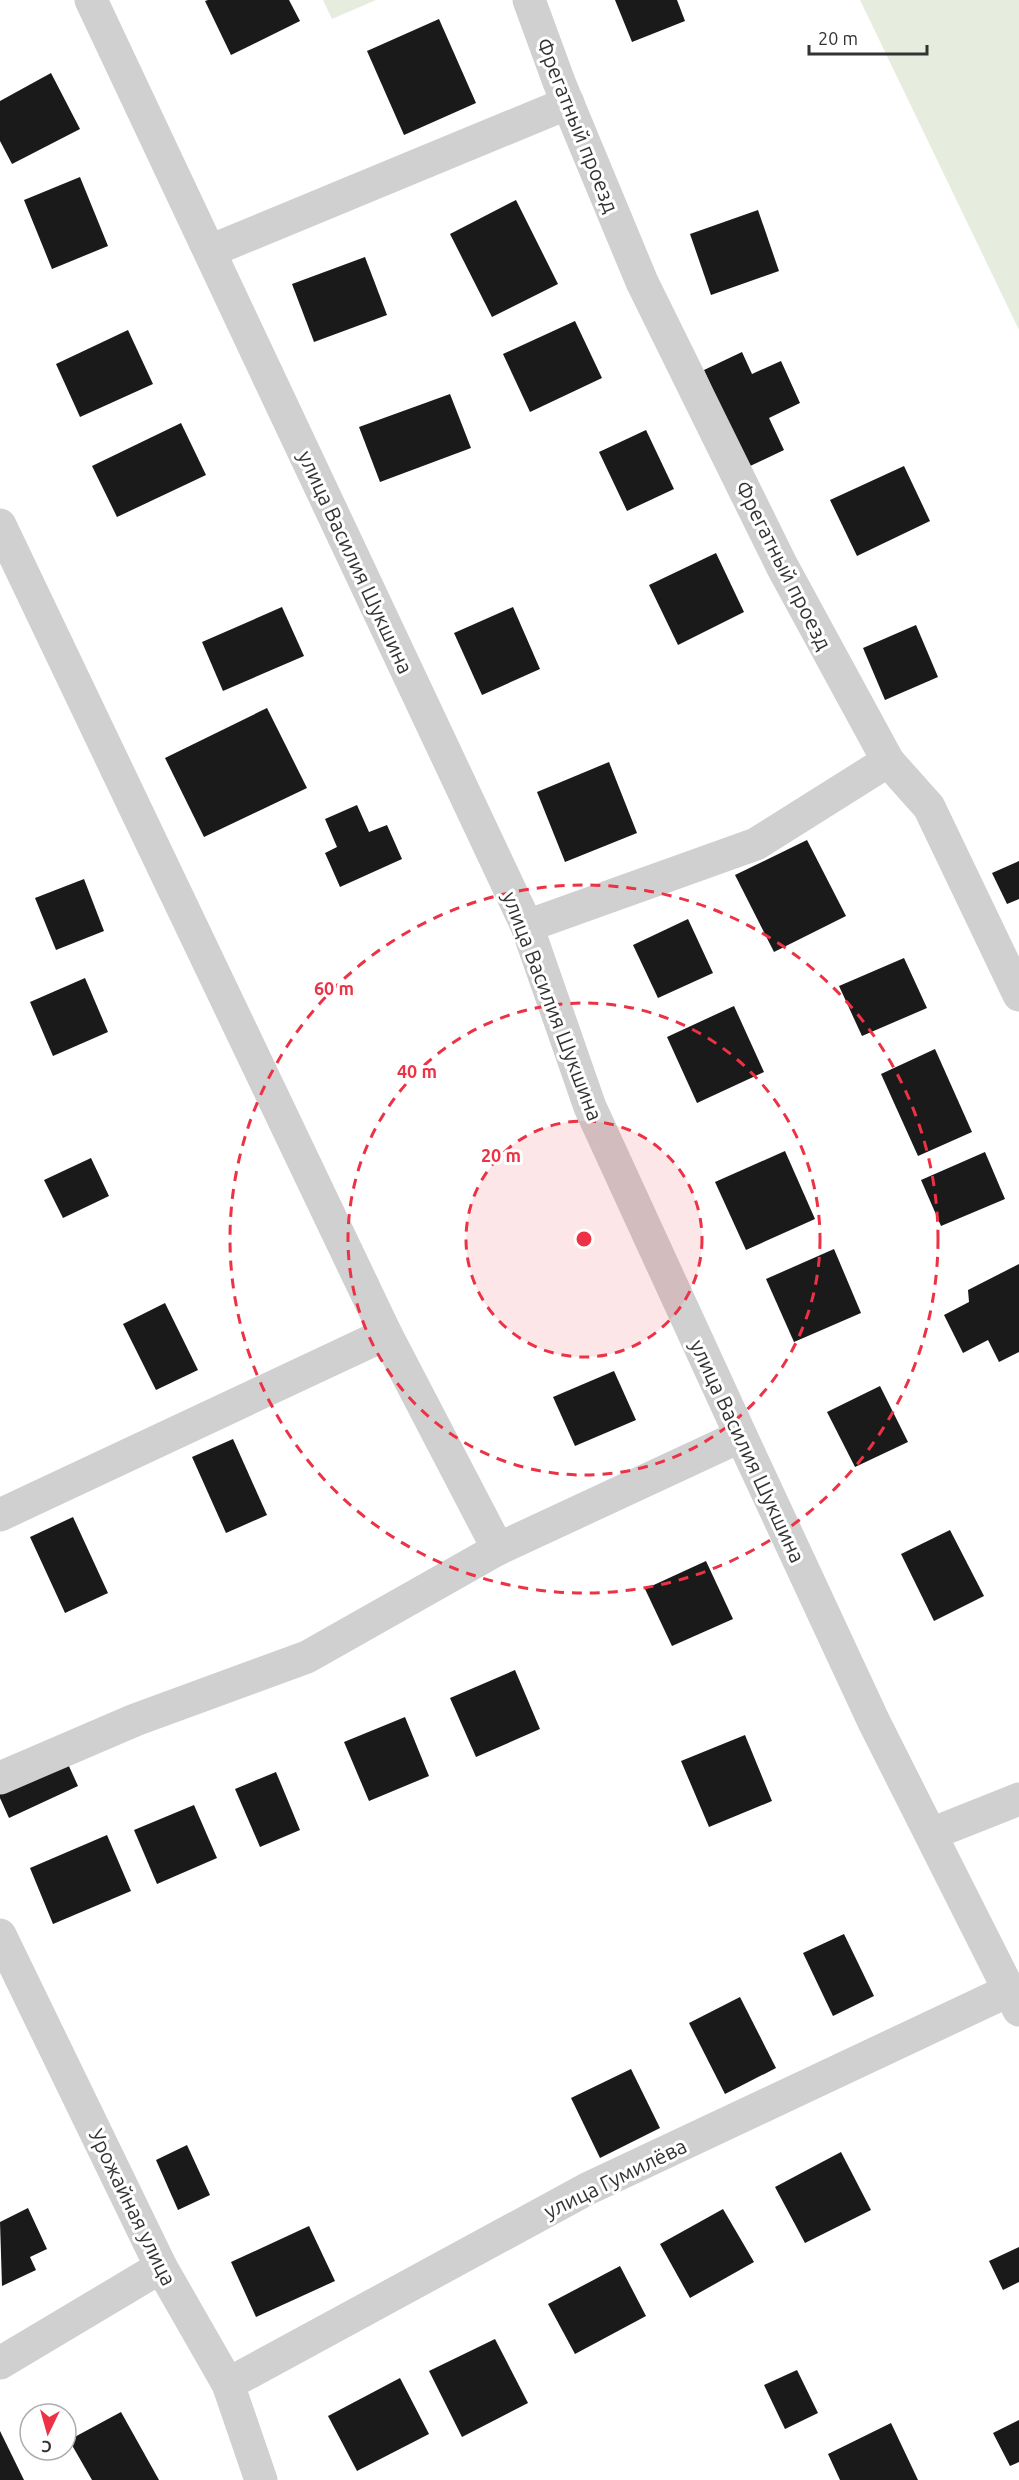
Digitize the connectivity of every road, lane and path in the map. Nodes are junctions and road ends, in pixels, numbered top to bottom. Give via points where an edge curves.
1 (91, 0) edge
2 (529, 0) edge
3 (568, 104) junction
4 (210, 251) junction
5 (0, 525) edge
6 (888, 761) junction
7 (527, 926) junction
8 (1019, 995) edge
9 (386, 1334) junction
10 (741, 1436) junction
11 (0, 1515) edge
12 (498, 1549) junction
13 (0, 1778) edge
14 (1019, 1799) edge
15 (931, 1834) junction
16 (0, 1935) edge
17 (1015, 2000) edge
18 (161, 2267) junction
19 (0, 2363) edge
20 (228, 2384) junction
21 (261, 2480) edge

1 - 4 street, улица Василия Шукшина
2 - 3 street, Фрегатный проезд
3 - 4 street
3 - 6 street, Фрегатный проезд via 642,282 782,566
4 - 7 street, улица Василия Шукшина
5 - 9 street
6 - 7 street via 756,844
6 - 8 street, Фрегатный проезд via 929,807
7 - 10 street, улица Василия Шукшина via 590,1107
9 - 11 street
9 - 12 street
10 - 12 street
10 - 15 street, улица Василия Шукшина via 874,1722
12 - 13 street via 307,1657 135,1719
14 - 15 street
15 - 17 street, улица Василия Шукшина
16 - 18 street, Урожайная улица
17 - 20 street, улица Гумилёва via 587,2189
18 - 19 street
18 - 20 street, Урожайная улица
20 - 21 street, Урожайная улица

